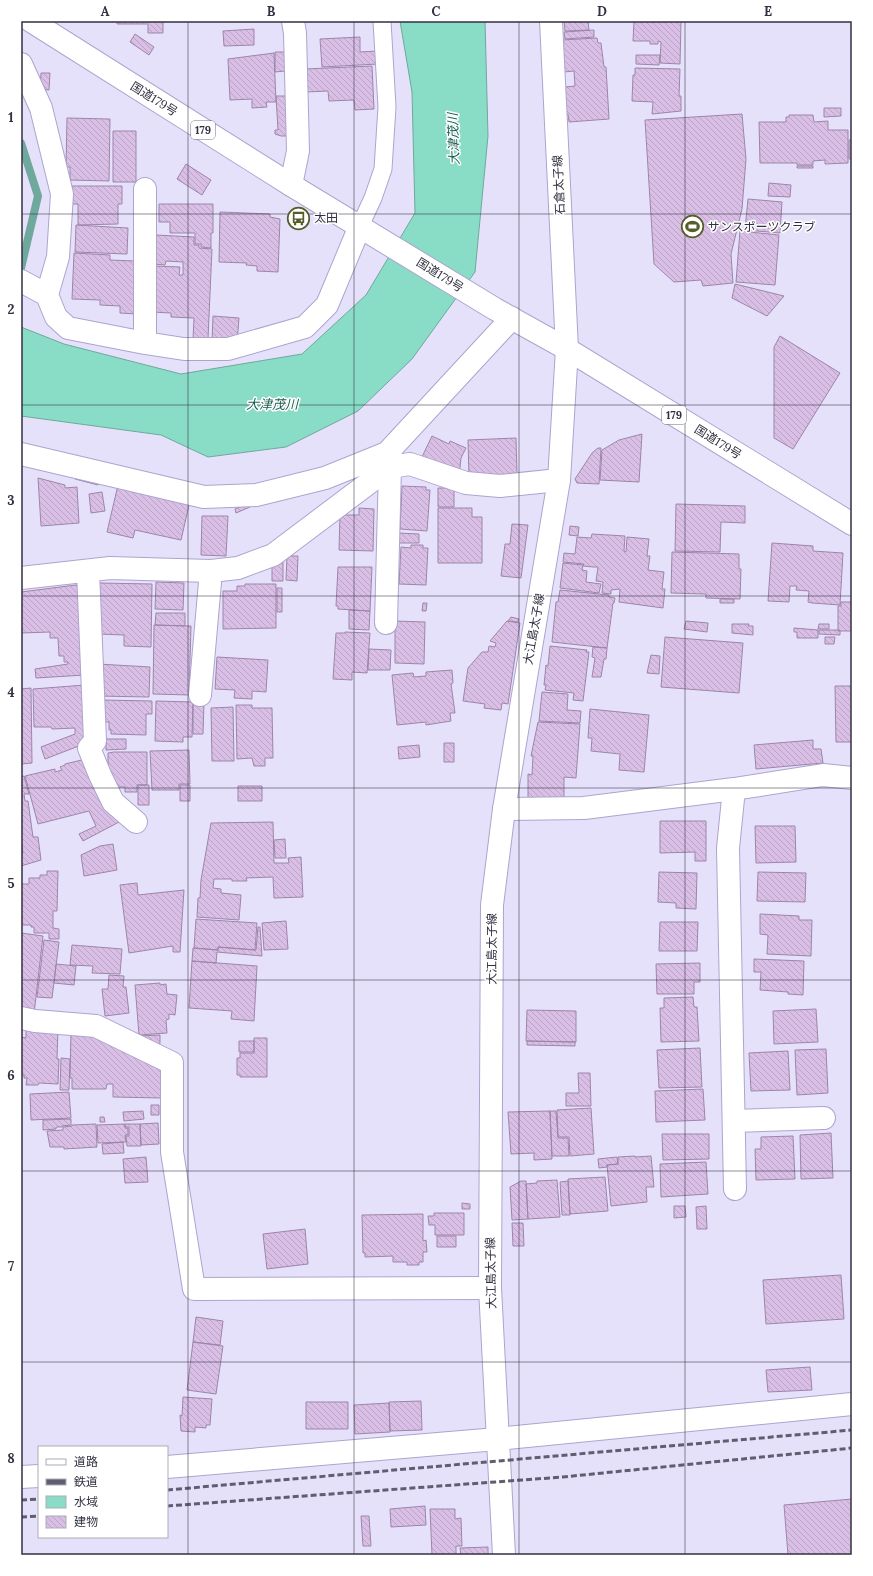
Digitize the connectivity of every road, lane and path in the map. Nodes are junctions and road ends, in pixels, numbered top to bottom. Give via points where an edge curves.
1 (30, 21) edge
2 (292, 21) edge
3 (382, 21) edge
4 (551, 21) edge
5 (21, 64) edge
6 (291, 185) junction
7 (145, 189) dead end
8 (368, 231) junction
9 (21, 281) edge
10 (47, 295) junction
11 (503, 313) junction
12 (145, 343) junction
13 (567, 349) junction
14 (21, 454) edge
15 (389, 460) junction
16 (559, 480) junction
17 (852, 524) edge
18 (88, 570) junction
19 (211, 572) junction
20 (21, 578) edge
21 (386, 623) dead end
22 (200, 695) dead end
23 (852, 778) edge
24 (734, 789) junction
25 (504, 809) junction
26 (136, 822) dead end
27 (21, 1018) edge
28 (824, 1118) dead end
29 (734, 1121) junction
30 (735, 1189) dead end
31 (490, 1288) junction
32 (852, 1404) edge
33 (497, 1439) junction
34 (168, 1467) edge
35 (21, 1476) edge
36 (38, 1476) edge
37 (504, 1555) edge

1 - 6 main road, 国道179号 / 179
2 - 6 main road via 298,151
3 - 8 lane via 387,108 383,169 373,198
4 - 13 main road, 石倉太子線
5 - 10 main road via 41,108 62,194 58,257
6 - 8 main road, 国道179号 / 179
7 - 12 main road
8 - 11 main road, 国道179号 / 179
8 - 12 main road via 327,305 305,327 228,349 184,349
9 - 10 main road
10 - 12 main road via 56,317 68,328
11 - 13 main road, 国道179号 / 179
11 - 15 main road
13 - 16 main road, 大江島太子線
13 - 17 main road, 国道179号 / 179
14 - 15 main road via 204,497 256,495
15 - 16 main road via 410,464 466,483 500,486
15 - 19 main road via 273,555 238,568
15 - 21 main road
16 - 25 main road, 大江島太子線
18 - 19 main road via 110,568
18 - 20 main road
18 - 26 main road via 95,741 90,748 113,802
19 - 22 main road
23 - 24 main road via 823,775
24 - 25 main road via 584,808
24 - 29 main road via 728,848
25 - 31 main road, 大江島太子線 via 492,906
27 - 31 main road via 96,1026 172,1063 172,1152 194,1289
28 - 29 main road
29 - 30 main road
31 - 33 main road, 大江島太子線
32 - 33 main road
33 - 34 main road
33 - 37 main road, 大江島太子線
35 - 36 main road

